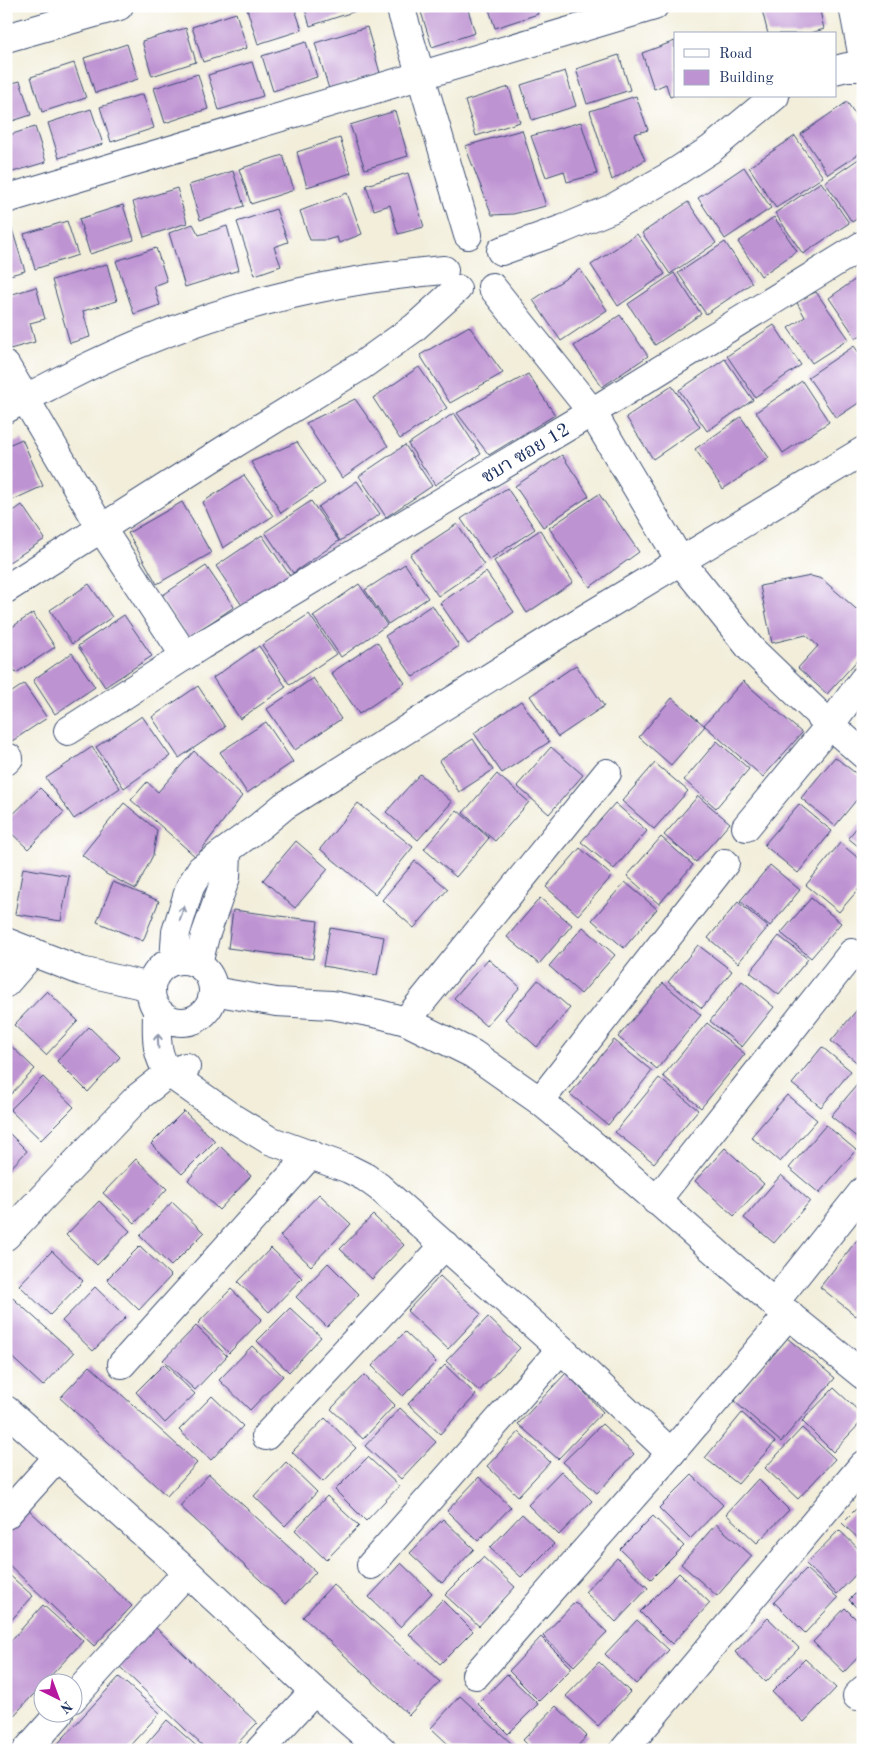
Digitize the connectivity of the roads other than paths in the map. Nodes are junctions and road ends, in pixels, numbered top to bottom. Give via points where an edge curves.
1 (119, 6) edge
2 (400, 6) edge
3 (654, 6) edge
4 (853, 6) edge
5 (6, 38) edge
6 (863, 58) edge
7 (863, 67) edge
8 (836, 70) edge
9 (420, 76) junction
10 (774, 98) edge
11 (6, 199) edge
12 (468, 235) junction
13 (863, 244) edge
14 (501, 251) junction
15 (450, 280) junction
16 (492, 287) junction
17 (6, 366) edge
18 (16, 403) edge
19 (592, 412) junction
20 (863, 451) edge
21 (101, 528) junction
22 (681, 562) junction
23 (6, 589) edge
24 (185, 656) junction
25 (863, 680) edge
26 (830, 725) junction
27 (68, 731) dead end
28 (863, 754) edge
29 (606, 773) dead end
30 (746, 827) dead end
31 (725, 863) dead end
32 (6, 942) edge
33 (33, 952) junction
34 (852, 953) dead end
35 (186, 962) junction
36 (6, 983) edge
37 (213, 991) junction
38 (154, 999) junction
39 (406, 1021) junction
40 (184, 1022) junction
41 (183, 1077) junction
42 (540, 1101) junction
43 (311, 1154) junction
44 (863, 1191) edge
45 (656, 1201) junction
46 (6, 1236) edge
47 (445, 1245) junction
48 (781, 1308) junction
49 (561, 1350) junction
50 (122, 1364) dead end
51 (863, 1375) edge
52 (6, 1410) edge
53 (266, 1436) dead end
54 (671, 1453) junction
55 (58, 1457) junction
56 (863, 1465) edge
57 (6, 1515) edge
58 (371, 1565) dead end
59 (187, 1572) junction
60 (476, 1676) dead end
61 (82, 1688) edge
62 (314, 1691) junction
63 (50, 1724) edge
64 (27, 1750) edge
65 (260, 1750) edge
66 (382, 1750) edge
67 (624, 1750) edge

1 - 5 street
2 - 9 street
3 - 9 street
4 - 6 street
7 - 8 street
9 - 11 street
9 - 12 street
10 - 14 street via 711,149 668,177 563,229
12 - 14 street via 481,235
12 - 15 street via 457,239 444,258
13 - 19 street, ชบา ซอย 12
14 - 16 street via 500,277
15 - 16 street via 468,294 482,293
15 - 18 street via 365,279 305,290 162,333 94,362
15 - 21 street via 414,328 362,366
16 - 19 street
17 - 18 street
18 - 21 street
19 - 22 street
19 - 24 street, ชบา ซอย 12
20 - 22 street
21 - 23 street
21 - 24 street
22 - 26 street via 751,649
22 - 35 street via 542,644 292,800 202,869 190,887 176,932
24 - 27 street, ชบา ซอย 12
25 - 26 street
26 - 28 street
26 - 30 street
29 - 39 street
31 - 42 street
32 - 33 street
33 - 36 street
33 - 38 street
34 - 45 street
35 - 37 street via 206,971 212,980
35 - 38 street via 163,966 155,975
37 - 39 street via 276,1002 332,1005
37 - 40 street via 205,1012
38 - 40 street via 169,1020
41 -> 38 street via 161,1063
39 - 42 street via 473,1054
40 - 41 street
41 - 43 street via 231,1117 269,1140
41 - 46 street via 137,1098
42 - 45 street
43 - 47 street via 365,1177
43 - 50 street
44 - 48 street
45 - 48 street
47 - 49 street
47 - 53 street
48 - 51 street
48 - 54 street
49 - 54 street
49 - 58 street
52 - 55 street
54 - 60 street
55 - 57 street
55 - 59 street
56 - 67 street
59 - 61 street
59 - 62 street
62 - 65 street
62 - 66 street
63 - 64 street

